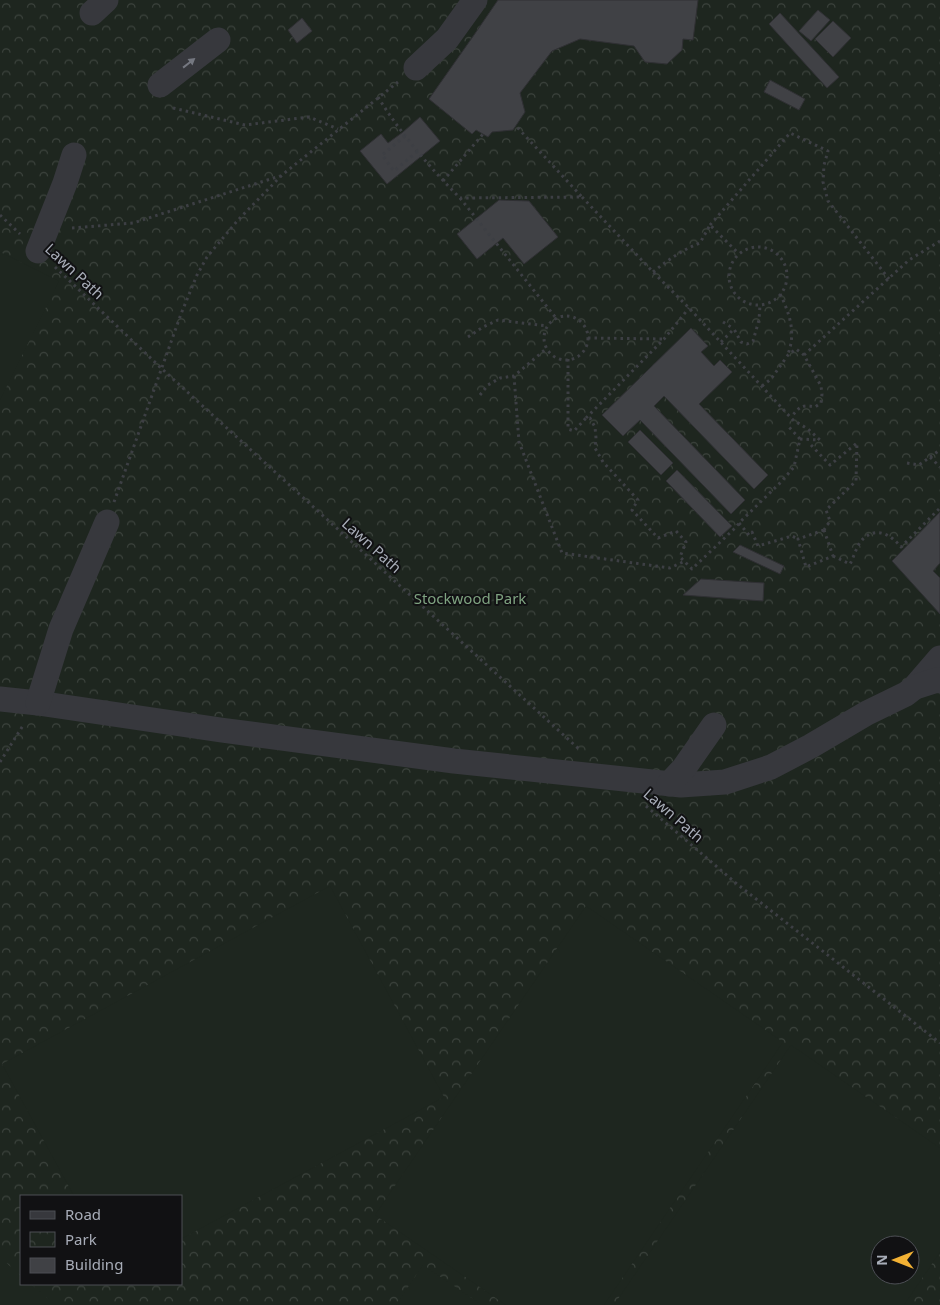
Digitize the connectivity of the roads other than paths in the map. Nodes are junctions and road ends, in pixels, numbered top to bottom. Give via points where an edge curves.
1 (475, 0) edge
2 (218, 40) dead end
3 (416, 68) road end
4 (160, 85) dead end
5 (74, 155) dead end
6 (42, 240) road end
7 (107, 522) road end
8 (940, 658) edge
9 (940, 681) edge
10 (915, 687) junction
11 (0, 699) edge
12 (38, 704) junction
13 (714, 725) dead end
14 (669, 784) junction

1 - 3 lane via 447,39
4 -> 2 lane
5 - 6 lane
7 - 12 lane via 61,630
8 - 10 lane
9 - 10 lane
10 - 14 lane via 771,767 725,782
11 - 12 lane
12 - 14 lane via 454,760
13 - 14 lane

